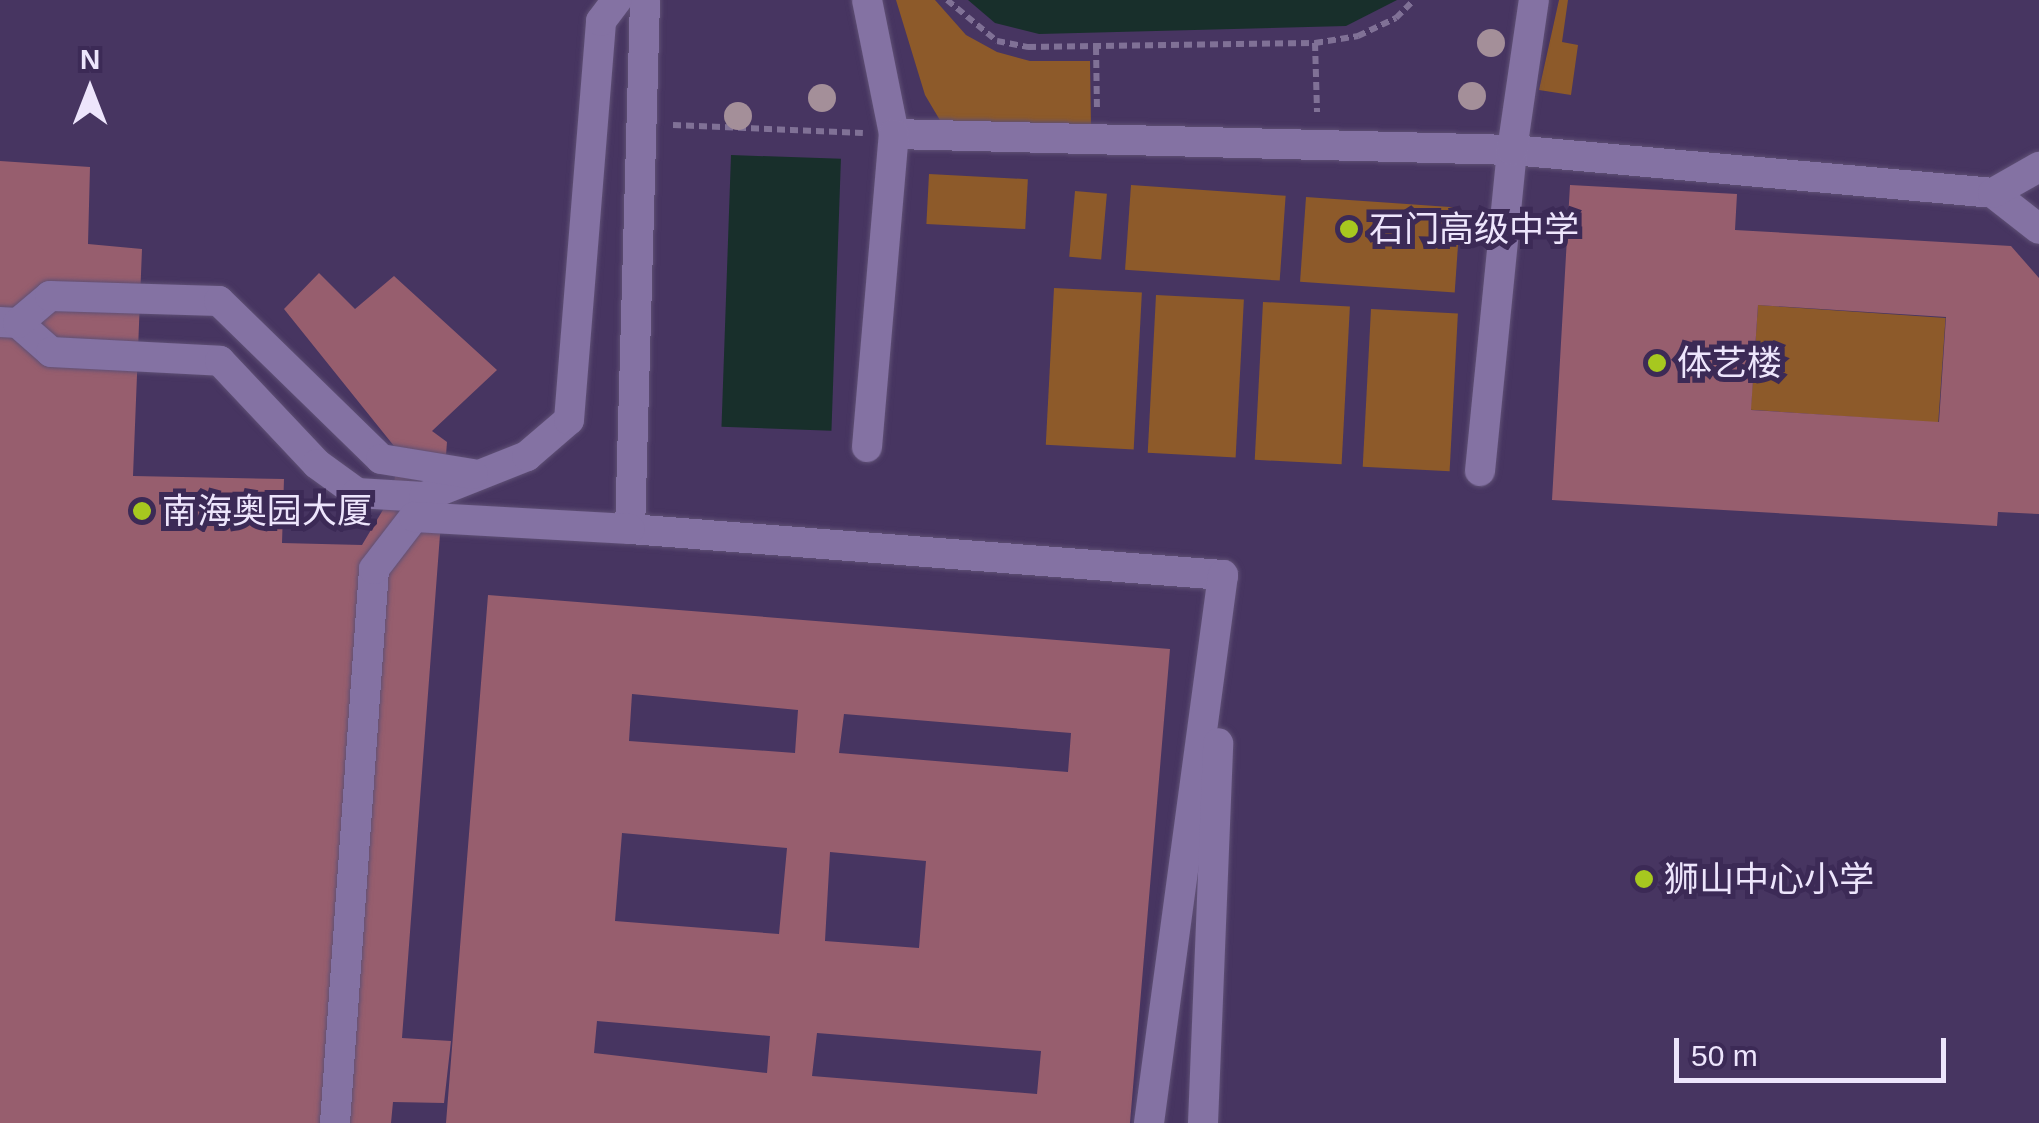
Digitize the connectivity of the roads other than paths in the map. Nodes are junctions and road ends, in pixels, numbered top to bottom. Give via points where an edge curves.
1 (617, 0) edge
2 (644, 0) edge
3 (866, 0) edge
4 (1534, 0) edge
5 (894, 134) junction
6 (1512, 150) junction
7 (2039, 167) edge
8 (1993, 193) junction
9 (2039, 229) edge
10 (9, 322) edge
11 (866, 447) dead end
12 (1480, 472) dead end
13 (473, 474) junction
14 (630, 530) junction
15 (1224, 575) junction
16 (335, 1123) edge
17 (1149, 1123) edge
18 (1203, 1123) edge

1 - 13 street via 601,21 570,420 527,456
2 - 14 street
3 - 5 street
4 - 6 street
5 - 6 street
5 - 11 street
6 - 8 street
6 - 12 street
7 - 8 street
8 - 9 street
10 - 13 street via 51,352 220,361 317,464 357,492 424,497
10 - 13 street via 50,296 219,302 381,459
14 - 15 street
14 - 16 street via 414,517 374,569
15 - 17 street
15 - 18 street

